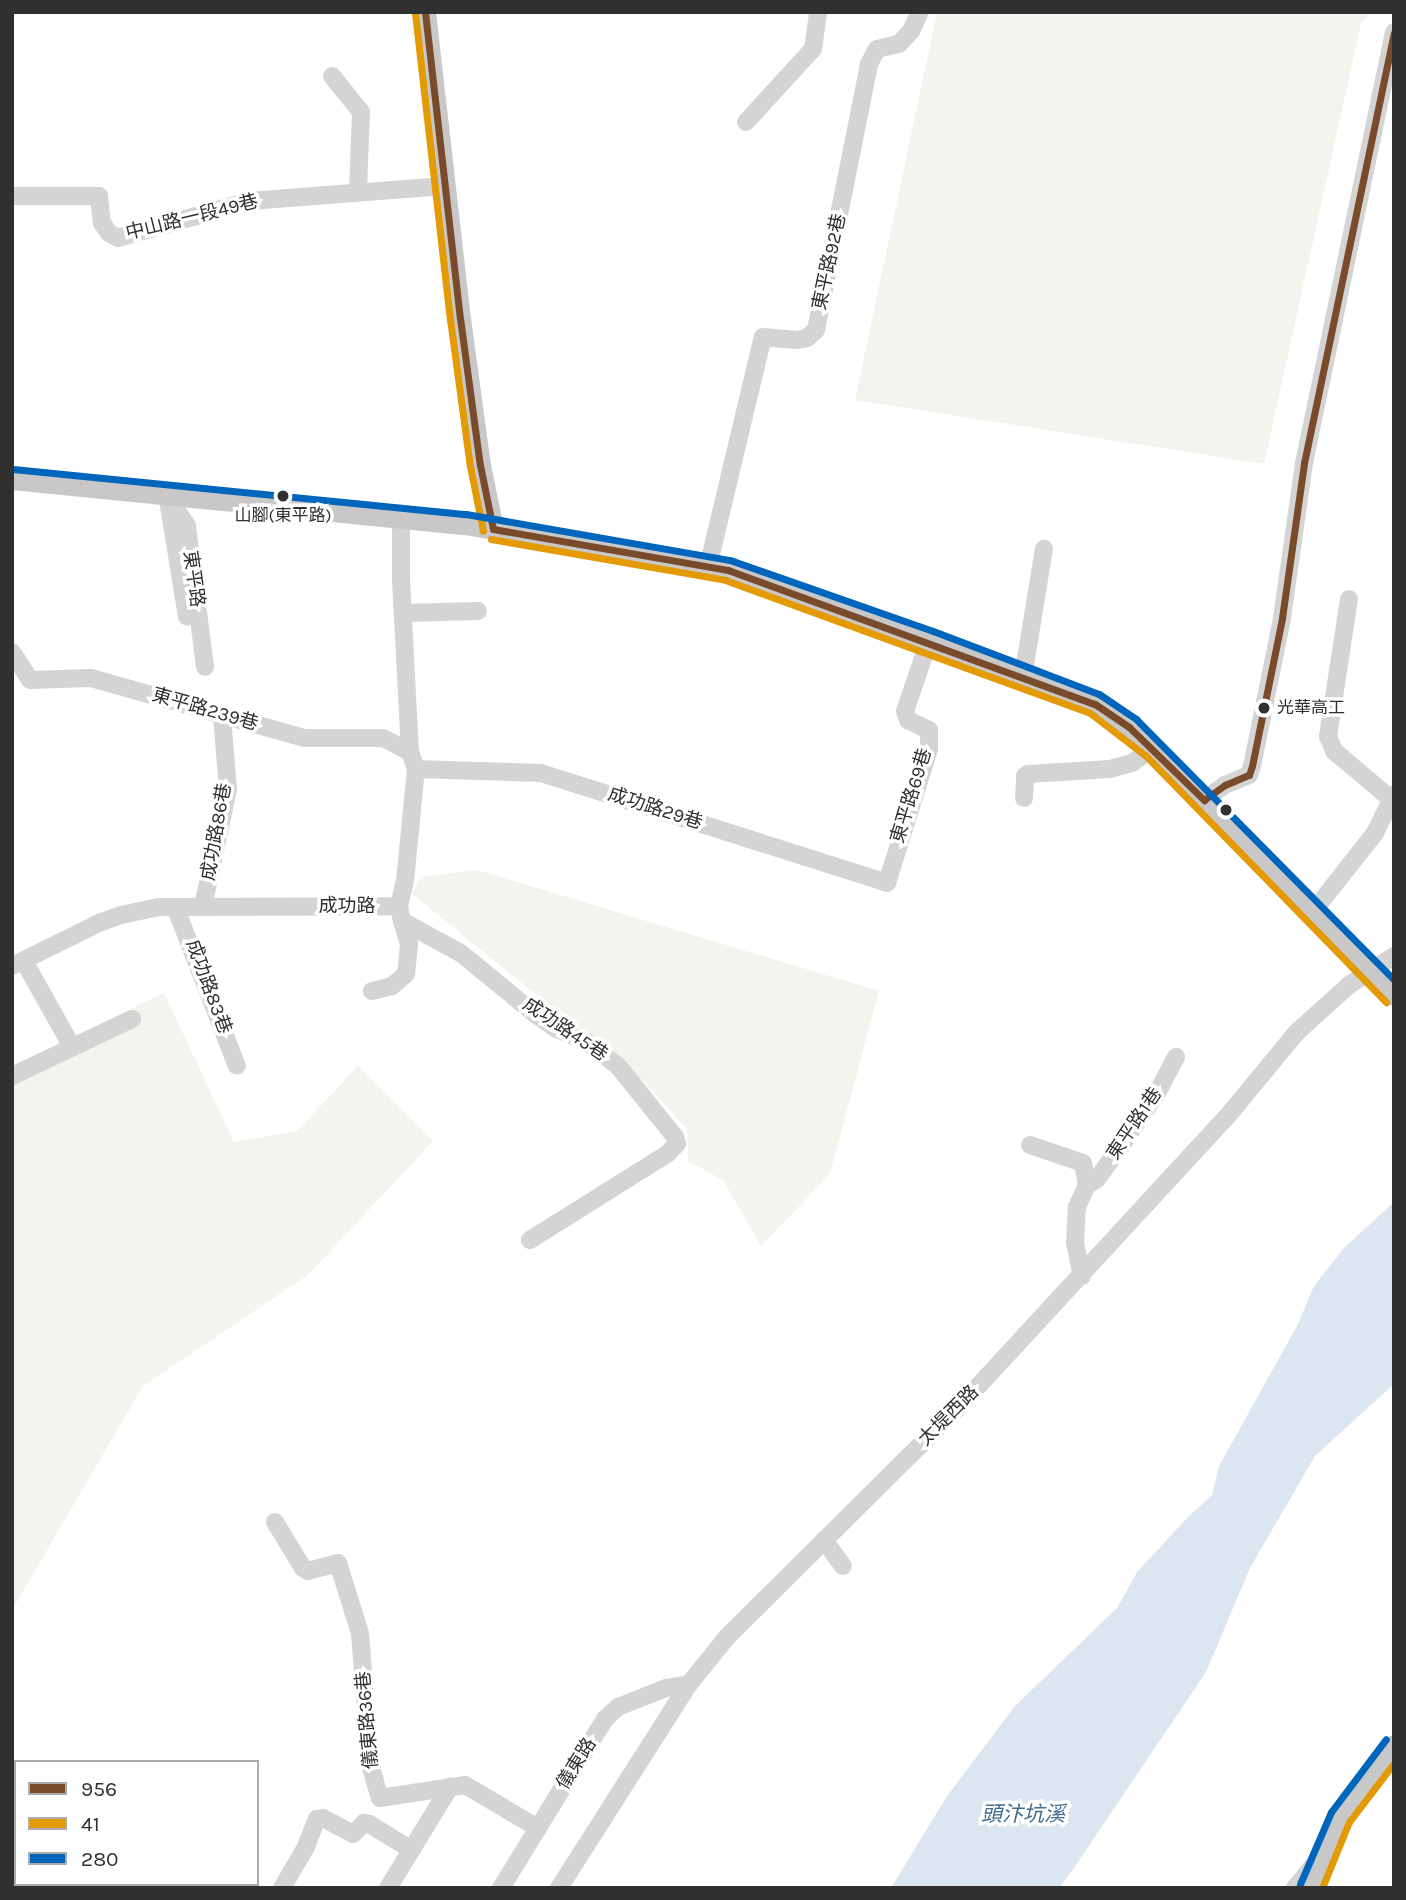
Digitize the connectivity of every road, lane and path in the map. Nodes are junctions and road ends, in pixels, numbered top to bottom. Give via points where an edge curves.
1 (425, 12) edge
2 (818, 12) edge
3 (919, 14) dead end
4 (1394, 32) edge
5 (331, 76) dead end
6 (746, 122) dead end
7 (444, 186) junction
8 (358, 191) junction
9 (12, 196) edge
10 (12, 479) edge
11 (167, 496) junction
12 (401, 517) junction
13 (493, 529) junction
14 (1044, 550) dead end
15 (708, 567) junction
16 (1349, 598) dead end
17 (478, 611) dead end
18 (403, 613) junction
19 (190, 640) dead end
20 (929, 641) junction
21 (12, 652) edge
22 (205, 667) dead end
23 (1023, 677) junction
24 (222, 716) junction
25 (1153, 748) junction
26 (413, 760) junction
27 (1024, 797) dead end
28 (1393, 797) edge
29 (1204, 800) junction
30 (887, 883) joint
31 (203, 906) junction
32 (176, 909) junction
33 (400, 913) junction
34 (1312, 913) junction
35 (1394, 956) edge
36 (18, 964) edge
37 (1371, 972) junction
38 (372, 991) dead end
39 (1394, 995) edge
40 (132, 1019) dead end
41 (72, 1047) junction
42 (1176, 1057) dead end
43 (237, 1066) dead end
44 (12, 1076) edge
45 (1030, 1145) dead end
46 (1087, 1185) junction
47 (530, 1240) dead end
48 (1082, 1276) junction
49 (275, 1522) dead end
50 (824, 1540) junction
51 (843, 1566) dead end
52 (688, 1684) junction
53 (1394, 1745) edge
54 (450, 1787) junction
55 (538, 1828) junction
56 (412, 1850) junction
57 (1321, 1855) junction
58 (282, 1888) edge
59 (388, 1888) edge
60 (501, 1888) edge
61 (559, 1888) edge
62 (1295, 1888) edge
63 (1310, 1888) edge

1 - 7 main road
2 - 6 street via 808,57
3 - 15 street, 東平路92巷 via 899,44 877,49 869,64 816,330 797,340 764,337
4 - 29 street via 1304,463 1282,618 1252,766 1249,775
5 - 8 street via 361,112
7 - 8 street, 中山路一段49巷
7 - 13 main road via 478,452
8 - 9 street, 中山路一段49巷 via 248,201 118,238 102,223 99,196
10 - 11 main road
11 - 12 main road
11 - 19 street, 東平路
11 - 22 street, 東平路 via 187,526
12 - 13 main road
12 - 18 street, 成功路
13 - 15 main road
14 - 23 street
15 - 20 main road via 744,574
16 - 28 street via 1328,736 1334,751
17 - 18 street
18 - 26 street, 成功路
20 - 23 main road
20 - 30 street, 東平路69巷 via 905,711 908,720 929,730 929,749
21 - 24 street, 東平路239巷 via 30,681 91,678
23 - 25 main road via 1095,704
24 - 26 street, 東平路239巷 via 304,738 383,738
24 - 31 street, 成功路86巷 via 228,789
25 - 27 street via 1132,763 1110,769 1028,774
25 - 29 main road
26 - 30 street, 成功路29巷 via 541,773
26 - 33 street, 成功路
28 - 34 street via 1375,833
29 - 34 main road
31 - 32 street, 成功路
31 - 33 street, 成功路
32 - 36 street, 成功路 via 158,907 121,915
32 - 43 street, 成功路83巷
33 - 38 street via 409,944 407,974 391,986
33 - 47 street, 成功路45巷 via 462,954 535,1014 587,1042 618,1066 675,1137 677,1144 667,1154
34 - 37 main road
35 - 37 street, 太堤西路
36 - 41 street
37 - 39 main road
37 - 48 street, 太堤西路 via 1332,999 1297,1032 1226,1118
40 - 41 street
41 - 44 street
42 - 46 street, 東平路1巷 via 1121,1146 1097,1179
45 - 46 street, 東平路1巷 via 1083,1163
46 - 48 street, 東平路1巷 via 1077,1207 1075,1243
48 - 50 street, 太堤西路 via 958,1408
49 - 54 street, 儀東路36巷 via 303,1568 308,1571 338,1563 360,1633 370,1765 380,1798
50 - 51 street
50 - 52 street, 太堤西路 via 727,1637
52 - 55 street, 儀東路 via 613,1710
52 - 61 street, 太堤西路
53 - 57 main road via 1340,1817
54 - 55 street, 儀東路36巷 via 466,1785
54 - 56 street
55 - 60 street, 儀東路
56 - 58 street via 369,1824 353,1834 317,1819
56 - 59 street
57 - 62 street
57 - 63 main road

